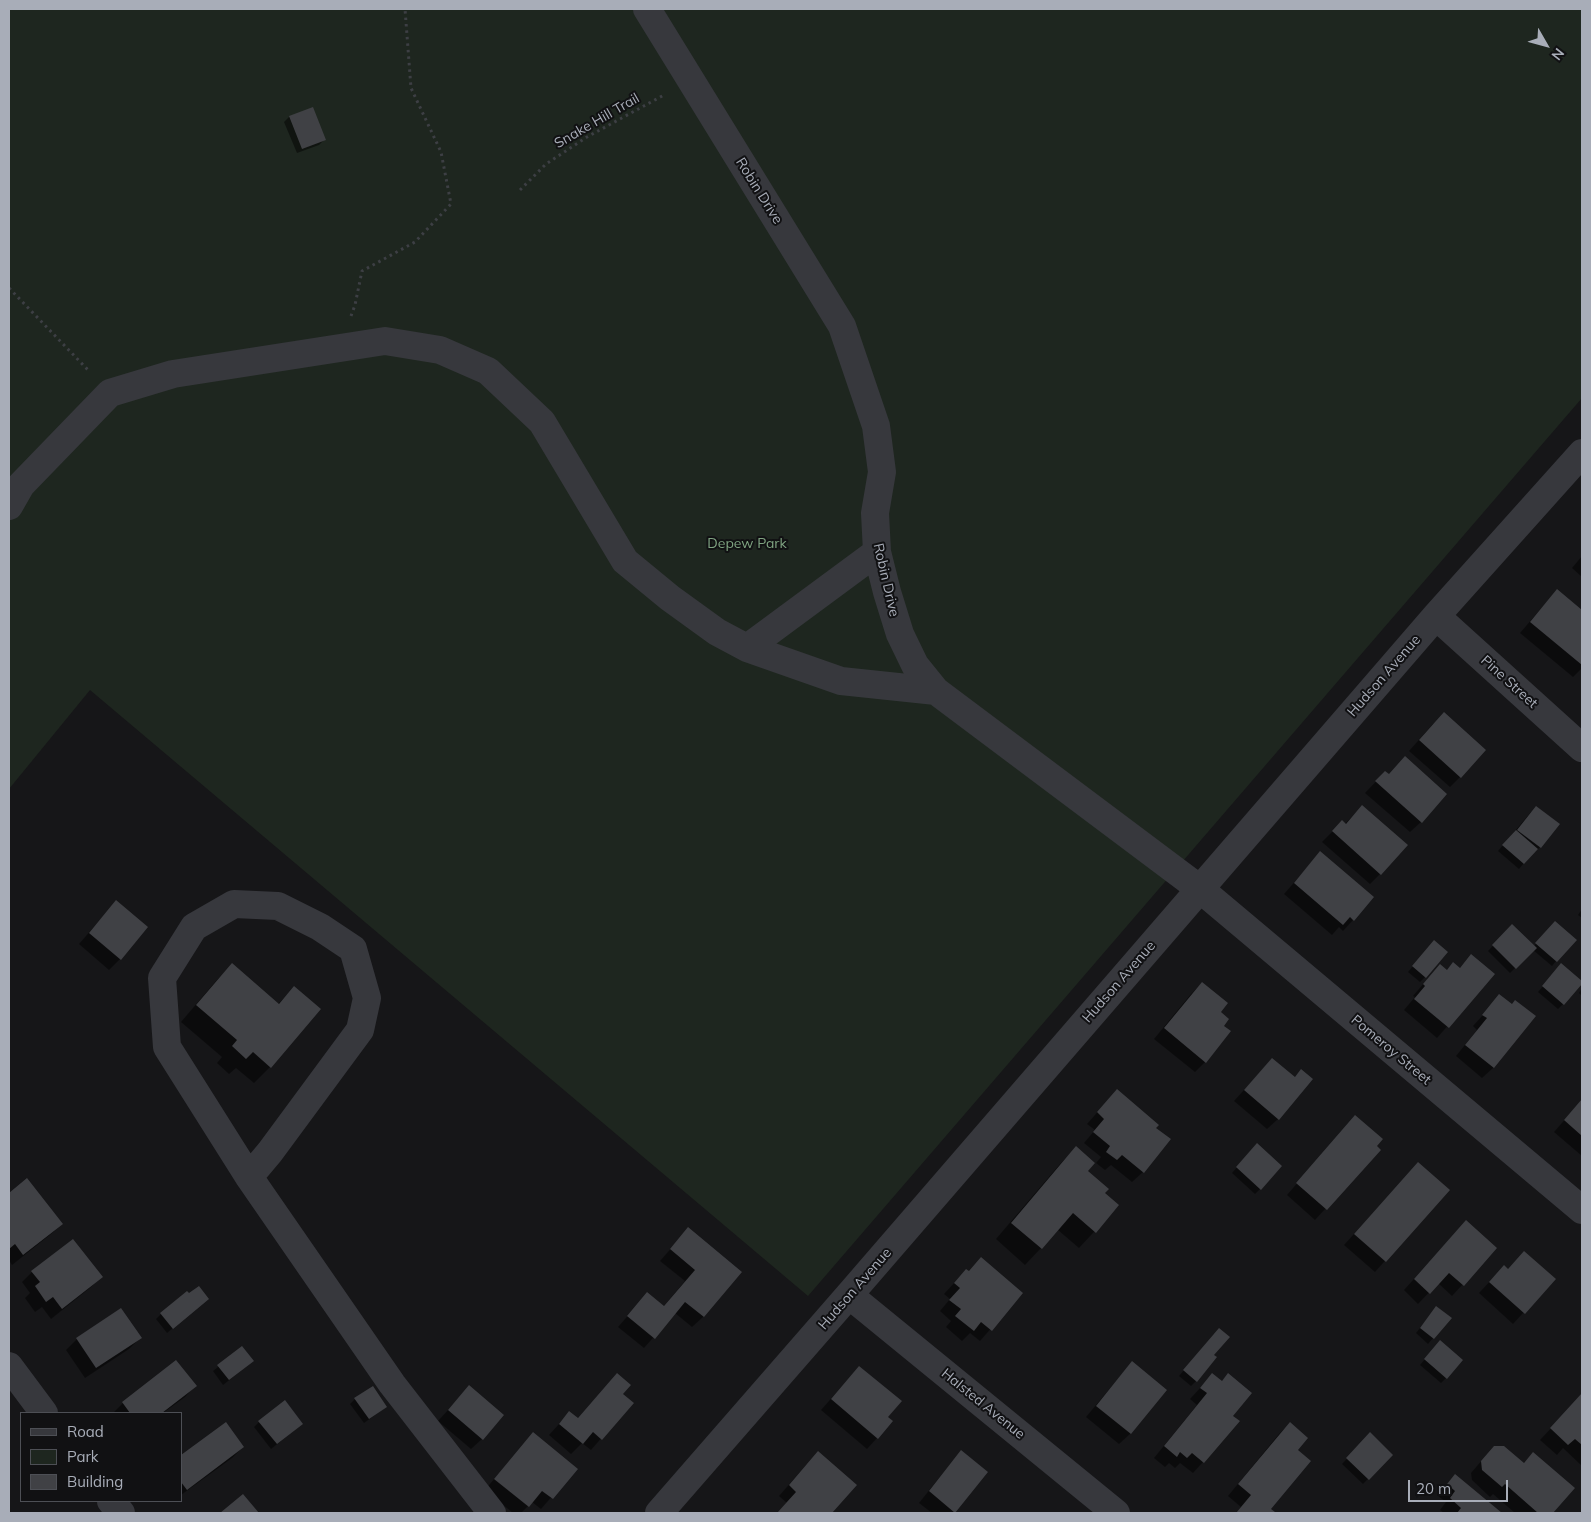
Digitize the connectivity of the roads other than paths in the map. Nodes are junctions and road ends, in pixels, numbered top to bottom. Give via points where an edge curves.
1 (647, 9) edge
2 (1582, 453) edge
3 (9, 506) edge
4 (877, 552) junction
5 (1436, 616) junction
6 (747, 648) junction
7 (936, 691) junction
8 (1582, 748) edge
9 (1200, 889) junction
10 (249, 1177) junction
11 (1582, 1210) edge
12 (849, 1295) junction
13 (9, 1366) edge
14 (43, 1412) edge
15 (112, 1502) edge
16 (120, 1513) edge
17 (492, 1513) edge
18 (659, 1513) edge
19 (1116, 1513) edge

1 - 4 street, Robin Drive via 842,326 876,426 882,472 875,513
2 - 5 street, Hudson Avenue
3 - 6 street via 21,485 110,393 173,374 385,341 440,350 488,371 542,422 625,561 717,632
4 - 6 street
4 - 7 street, Robin Drive via 900,634 915,665
5 - 8 street, Pine Street
5 - 9 street, Hudson Avenue
6 - 7 street via 841,681
7 - 9 street, Robin Drive
9 - 11 street, Pomeroy Street
9 - 12 street, Hudson Avenue
10 - 10 street via 167,1047 162,978 194,927 234,904 278,906 320,927 352,949 367,998 360,1030
10 - 17 street via 392,1384
12 - 18 street, Hudson Avenue
12 - 19 street, Halsted Avenue
13 - 14 street
15 - 16 street

